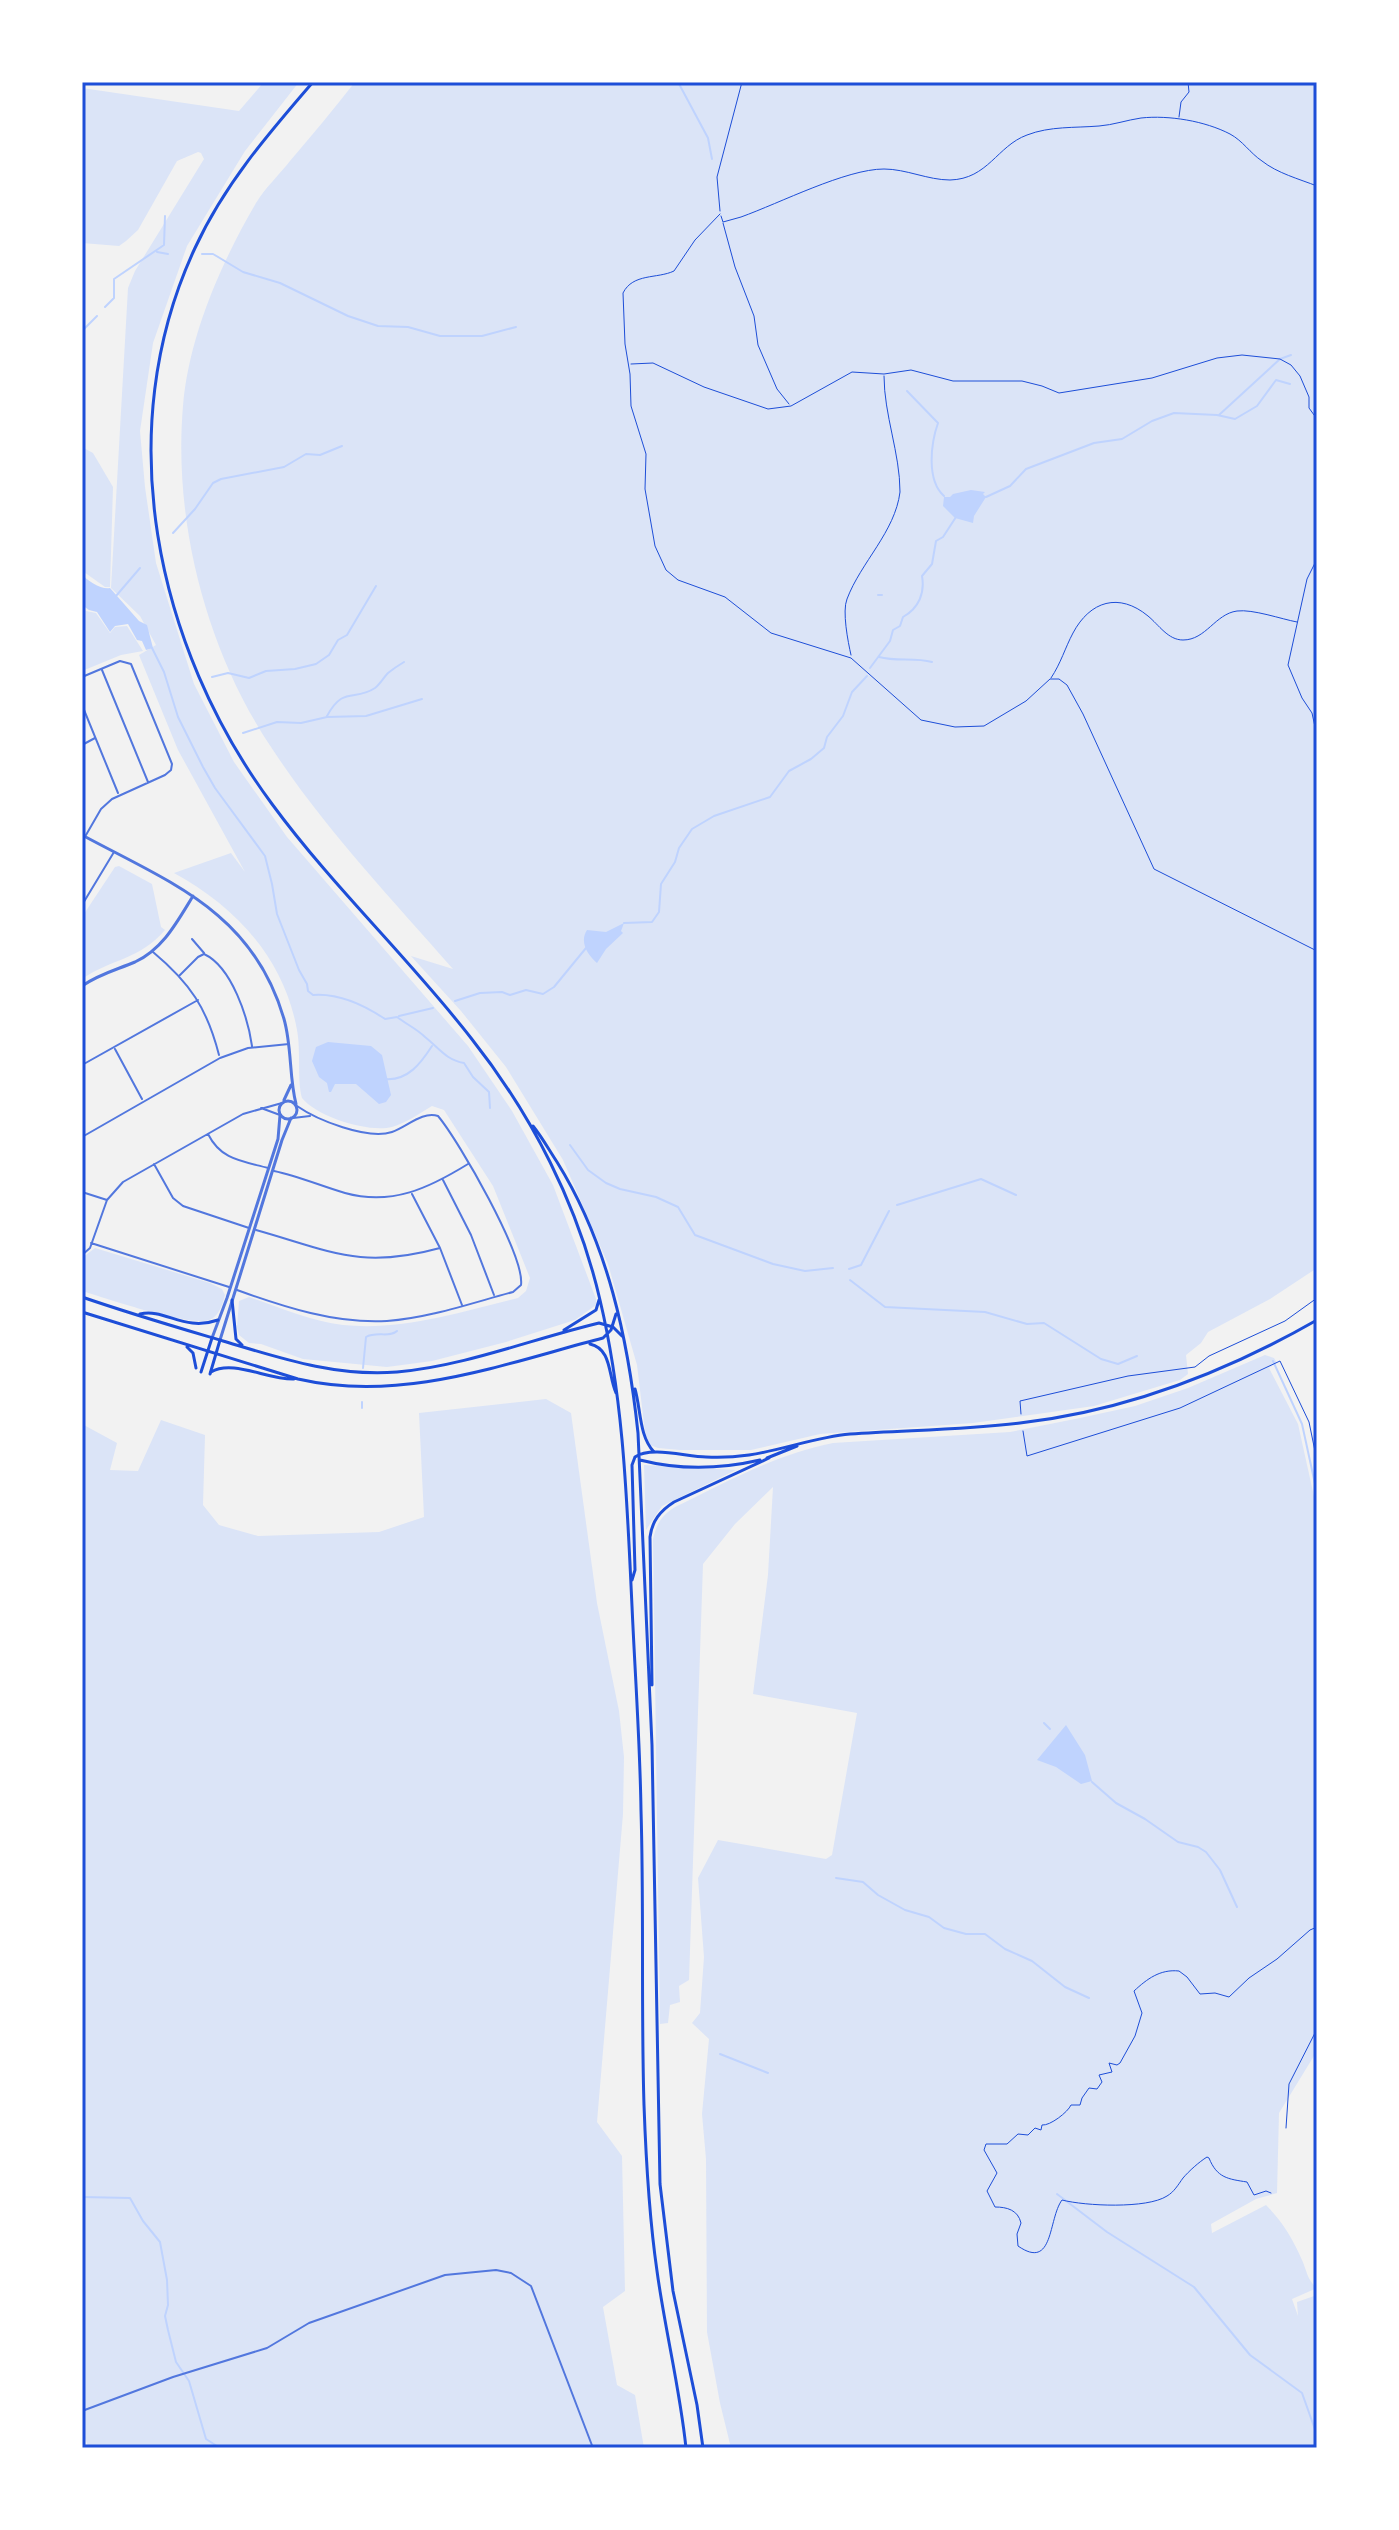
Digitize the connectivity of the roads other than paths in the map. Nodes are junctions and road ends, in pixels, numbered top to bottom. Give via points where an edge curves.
1 (313, 82) edge
2 (101, 669) junction
3 (82, 677) edge
4 (82, 705) edge
5 (95, 738) junction
6 (82, 745) edge
7 (148, 783) junction
8 (119, 794) junction
9 (84, 836) edge
10 (114, 852) junction
11 (194, 896) junction
12 (82, 905) edge
13 (192, 939) dead end
14 (152, 951) junction
15 (204, 954) junction
16 (180, 975) junction
17 (82, 986) edge
18 (198, 1000) junction
19 (289, 1044) junction
20 (114, 1047) junction
21 (253, 1048) junction
22 (220, 1058) junction
23 (82, 1065) edge
24 (291, 1085) junction
25 (143, 1100) junction
26 (282, 1102) junction
27 (296, 1105) junction
28 (259, 1108) junction
29 (280, 1115) junction
30 (312, 1116) junction
31 (292, 1118) junction
32 (528, 1120) junction
33 (208, 1133) junction
34 (83, 1134) edge
35 (154, 1163) junction
36 (469, 1164) junction
37 (270, 1169) junction
38 (442, 1179) junction
39 (82, 1192) edge
40 (411, 1193) junction
41 (107, 1200) junction
42 (252, 1229) junction
43 (91, 1243) junction
44 (440, 1248) junction
45 (82, 1255) edge
46 (233, 1288) junction
47 (599, 1296) junction
48 (82, 1297) edge
49 (495, 1297) junction
50 (232, 1300) junction
51 (463, 1305) junction
52 (617, 1310) junction
53 (82, 1312) edge
54 (137, 1315) junction
55 (218, 1320) junction
56 (1317, 1320) edge
57 (605, 1324) junction
58 (613, 1327) junction
59 (562, 1333) junction
60 (608, 1334) junction
61 (212, 1338) junction
62 (624, 1339) junction
63 (220, 1340) junction
64 (584, 1343) junction
65 (186, 1345) junction
66 (249, 1349) junction
67 (207, 1351) junction
68 (216, 1354) junction
69 (196, 1368) dead end
70 (201, 1372) dead end
71 (298, 1379) junction
72 (633, 1382) junction
73 (618, 1396) junction
74 (804, 1443) junction
75 (624, 1445) junction
76 (654, 1452) junction
77 (638, 1457) junction
78 (769, 1458) junction
79 (631, 1583) junction
80 (652, 1745) junction
81 (82, 2411) edge
82 (593, 2448) edge
83 (686, 2448) edge
84 (703, 2448) edge

1 - 32 main road via 250,157 218,205 186,267 166,322 150,432 159,548 193,659 244,764 301,842 462,1027
2 - 3 street
2 - 7 street
2 - 7 street via 123,661 134,668 172,764 168,773
4 - 5 street
5 - 6 street
5 - 8 street
7 - 8 street
8 - 9 street via 101,809
9 - 10 street
10 - 11 street
10 - 12 street
11 - 14 street
11 - 19 street via 229,924 258,961 279,1002
13 - 15 street
14 - 16 street
14 - 17 street
15 - 16 street
15 - 21 street via 231,984
16 - 18 street
18 - 20 street
18 - 22 street
19 - 21 street
19 - 24 street
20 - 23 street
20 - 25 street
21 - 22 street
22 - 25 street
24 - 26 street
24 - 27 street
25 - 34 street
26 - 27 street
26 - 28 street
26 - 29 street
27 - 30 street
27 - 31 street
28 - 29 street
28 - 33 street
29 - 31 street
29 - 37 street
30 - 31 street
30 - 36 street via 376,1135 435,1115
31 - 37 street
32 - 47 main road via 571,1209
32 - 52 main road via 578,1199
33 - 35 street
33 - 37 street via 224,1155
35 - 41 street via 123,1182
35 - 42 street via 183,1206
36 - 38 street
36 - 49 street via 522,1278 516,1291
37 - 40 street via 359,1196
37 - 42 street
38 - 40 street
38 - 49 street
39 - 41 street
40 - 44 street
41 - 43 street
42 - 44 street via 363,1259
42 - 46 street
43 - 45 street
43 - 46 street
44 - 51 street
46 - 50 street
46 - 51 street via 316,1314 363,1321 410,1318
46 - 55 street
47 - 57 main road
47 - 59 main road via 596,1310
48 - 54 main road
49 - 51 street
50 - 63 street
50 - 66 main road via 236,1339
52 - 58 main road
52 - 62 main road
53 - 65 main road
54 - 55 main road via 148,1312 198,1325
54 - 61 main road
55 - 61 street
56 - 74 main road via 1248,1357 1106,1407 1026,1423 850,1434
57 - 58 main road
57 - 59 main road
57 - 60 main road
58 - 60 main road
58 - 62 main road
59 - 66 main road via 395,1372 311,1367
60 - 64 main road
60 - 73 main road
61 - 63 main road
61 - 67 main road
62 - 72 main road
63 - 66 main road
63 - 68 main road
64 - 71 main road via 416,1385 363,1388
64 - 73 main road via 595,1344 607,1357
65 - 67 main road
65 - 69 main road
67 - 68 main road
67 - 70 main road
68 - 71 main road
68 - 71 main road via 210,1373 238,1367 278,1380
72 - 76 main road via 644,1436
72 - 77 main road
73 - 75 main road
74 - 76 main road via 729,1457
74 - 78 main road
75 - 77 main road
75 - 79 main road
76 - 77 main road
77 - 78 main road via 707,1467
77 - 79 main road via 632,1465
77 - 80 main road
78 - 80 main road via 674,1502 653,1524
79 - 83 main road via 647,2175 657,2277
80 - 84 main road via 660,2184 669,2268
81 - 82 street via 267,2348 309,2323 435,2278 496,2270 531,2286

